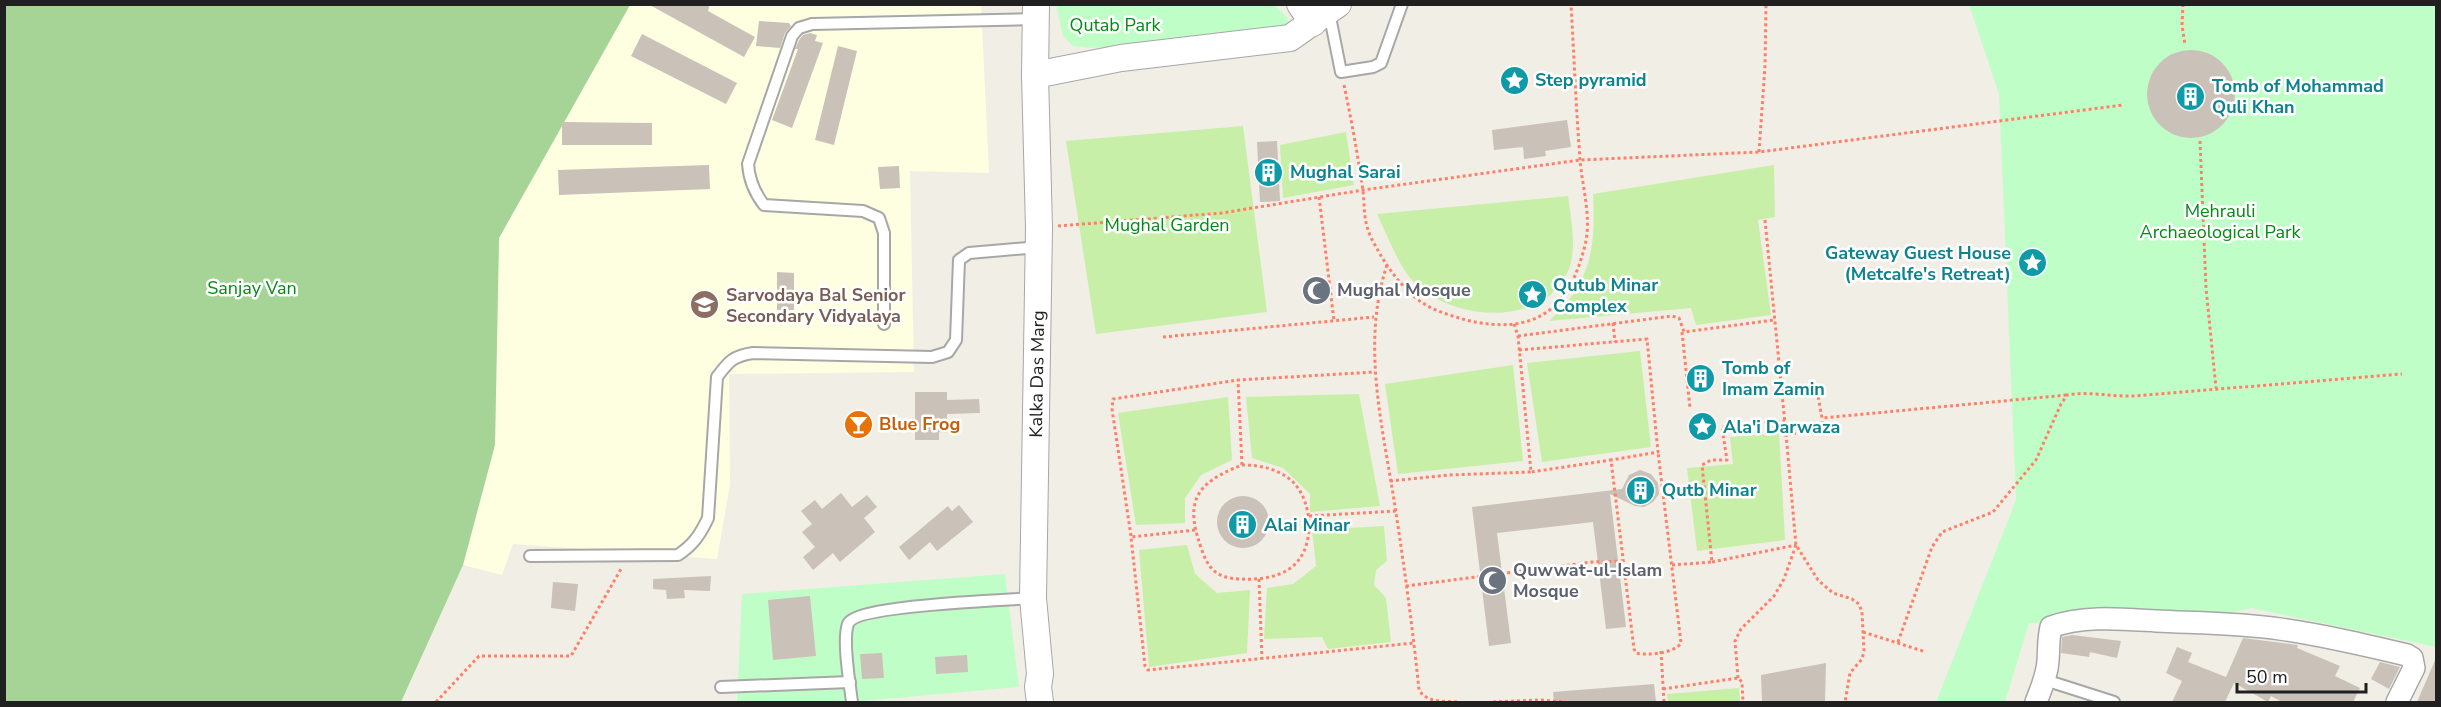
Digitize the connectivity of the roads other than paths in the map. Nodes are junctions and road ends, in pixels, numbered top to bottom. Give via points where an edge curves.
1 (1402, 4) edge
2 (1320, 11) edge
3 (1036, 12) edge
4 (1035, 75) junction
5 (1039, 238) junction
6 (884, 324) dead end
7 (530, 556) dead end
8 (1033, 598) junction
9 (1040, 674) junction
10 (2045, 680) junction
11 (849, 682) junction
12 (721, 687) dead end
13 (852, 702) edge
14 (1040, 702) edge
15 (1053, 702) edge
16 (2036, 702) edge
17 (2114, 702) edge
18 (2397, 702) edge

1 - 2 lane via 1381,63 1341,72
2 - 4 street via 1290,38 1086,63
3 - 4 street, Kalka Das Marg
3 - 6 lane via 812,24 799,28 792,36 748,164 752,184 764,205 863,211 879,218 884,233
4 - 5 street, Kalka Das Marg
5 - 7 lane via 969,253 959,260 957,340 948,352 932,357 760,353 738,355 727,363 717,377 708,518 701,535 678,555
5 - 8 street, Kalka Das Marg
8 - 9 street, Kalka Das Marg
8 - 11 lane via 903,608 853,618 848,624 847,638
9 - 14 street, Kalka Das Marg
9 - 15 street, Kalka Das Marg
10 - 16 street
10 - 17 lane
10 - 18 street via 2051,627 2068,621 2213,623 2280,629 2407,655 2414,668
11 - 12 lane
11 - 13 lane

